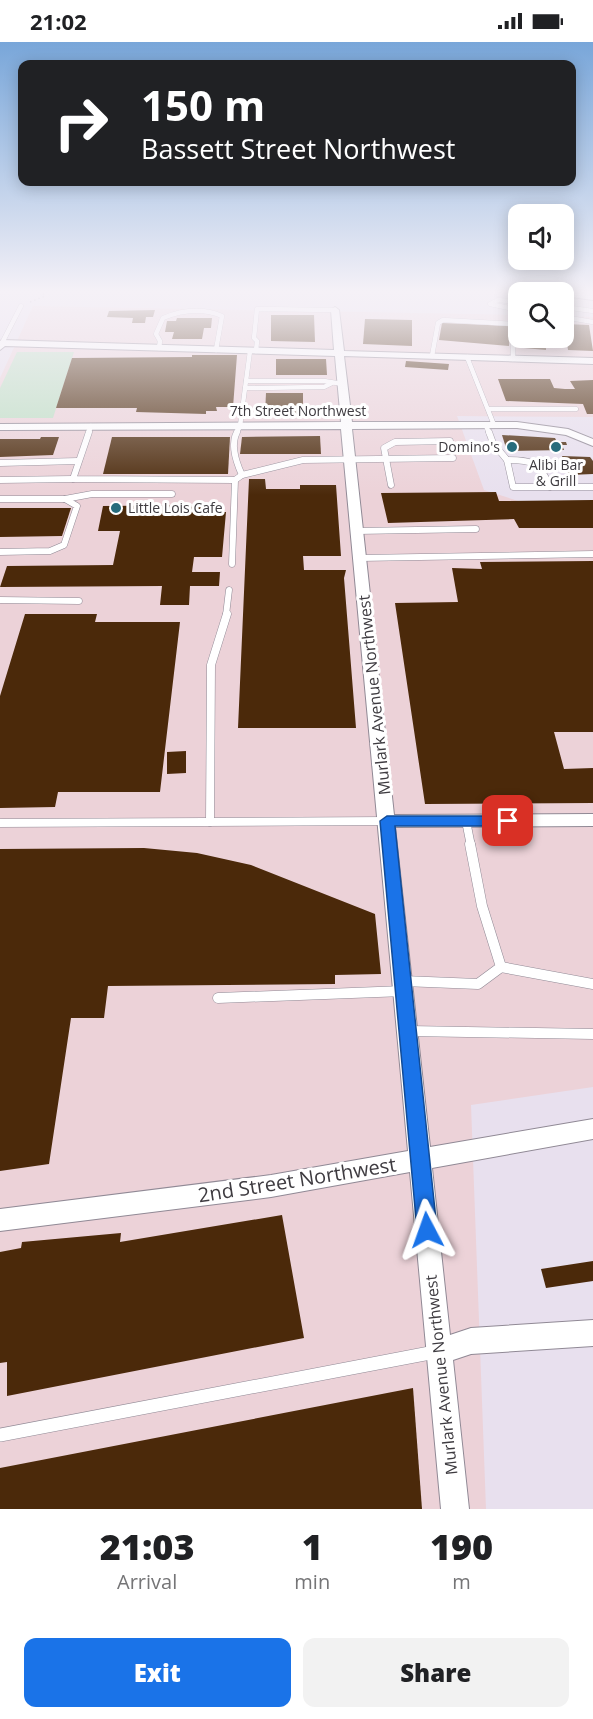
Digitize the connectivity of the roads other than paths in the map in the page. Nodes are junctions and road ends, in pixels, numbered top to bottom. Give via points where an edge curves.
1 (251, 358) edge
2 (339, 358) edge
3 (468, 358) edge
4 (501, 358) edge
5 (513, 359) joint
6 (593, 361) edge
7 (246, 384) junction
8 (337, 384) junction
9 (488, 409) junction
10 (576, 409) dead end
11 (346, 425) junction
12 (490, 425) junction
13 (91, 426) junction
14 (240, 426) junction
15 (0, 427) edge
16 (593, 432) edge
17 (582, 437) junction
18 (450, 441) dead end
19 (593, 443) edge
20 (350, 458) junction
21 (385, 458) junction
22 (453, 458) dead end
23 (507, 460) junction
24 (78, 461) junction
25 (0, 463) edge
26 (242, 475) junction
27 (73, 479) junction
28 (0, 480) edge
29 (235, 480) junction
30 (391, 485) dead end
31 (550, 487) junction
32 (593, 487) edge
33 (172, 494) dead end
34 (0, 499) edge
35 (65, 499) junction
36 (476, 529) dead end
37 (357, 531) junction
38 (0, 552) edge
39 (593, 554) edge
40 (360, 558) junction
41 (232, 564) dead end
42 (229, 590) dead end
43 (0, 600) edge
44 (79, 601) dead end
45 (593, 820) edge
46 (387, 821) junction
47 (466, 821) junction
48 (210, 822) junction
49 (0, 823) edge
50 (501, 967) junction
51 (593, 984) edge
52 (404, 986) junction
53 (218, 998) dead end
54 (409, 1031) junction
55 (593, 1034) edge
56 (593, 1129) edge
57 (421, 1160) junction
58 (0, 1220) edge
59 (593, 1333) edge
60 (439, 1352) junction
61 (0, 1435) edge
62 (455, 1509) edge

1 - 7 lane
2 - 8 street, Murlark Avenue Northwest
3 - 9 lane
4 - 5 street
5 - 6 street
7 - 8 lane
7 - 14 lane
8 - 11 street, Murlark Avenue Northwest
9 - 10 lane
9 - 12 lane
11 - 12 street, 7th Street Northwest
11 - 14 street, 7th Street Northwest
11 - 20 street, Murlark Avenue Northwest
12 - 17 street, 7th Street Northwest via 536,426
12 - 23 lane via 493,443
13 - 14 street, 7th Street Northwest
13 - 15 street, 7th Street Northwest
13 - 24 lane
14 - 26 lane via 234,438 236,462
16 - 17 street
17 - 19 street, 7th Street Northwest
18 - 21 lane via 395,442 384,448
20 - 21 lane
20 - 26 lane via 303,460
20 - 37 street, Murlark Avenue Northwest
21 - 22 lane
21 - 30 lane
23 - 31 lane via 527,460 543,467
23 - 31 lane via 513,487
24 - 25 lane
24 - 27 lane
26 - 29 lane
27 - 28 lane
27 - 29 lane
29 - 41 lane
31 - 32 lane
33 - 35 lane via 92,494
34 - 35 lane
35 - 38 lane via 77,506 64,545 50,551
36 - 37 lane
37 - 40 street, Murlark Avenue Northwest
39 - 40 lane
40 - 46 street, Murlark Avenue Northwest
42 - 48 lane via 227,613 211,665
43 - 44 lane
45 - 47 street
46 - 47 street
46 - 48 lane
46 - 52 street, Murlark Avenue Northwest
47 - 50 lane via 482,906
48 - 49 lane
50 - 51 lane
50 - 52 lane via 478,984
52 - 53 lane
52 - 54 street, Murlark Avenue Northwest
54 - 55 lane
54 - 57 street, Murlark Avenue Northwest
56 - 57 street, 2nd Street Northwest
57 - 58 street, 2nd Street Northwest via 271,1186
57 - 60 street, Murlark Avenue Northwest
59 - 60 street via 471,1341
60 - 61 lane
60 - 62 street, Murlark Avenue Northwest

